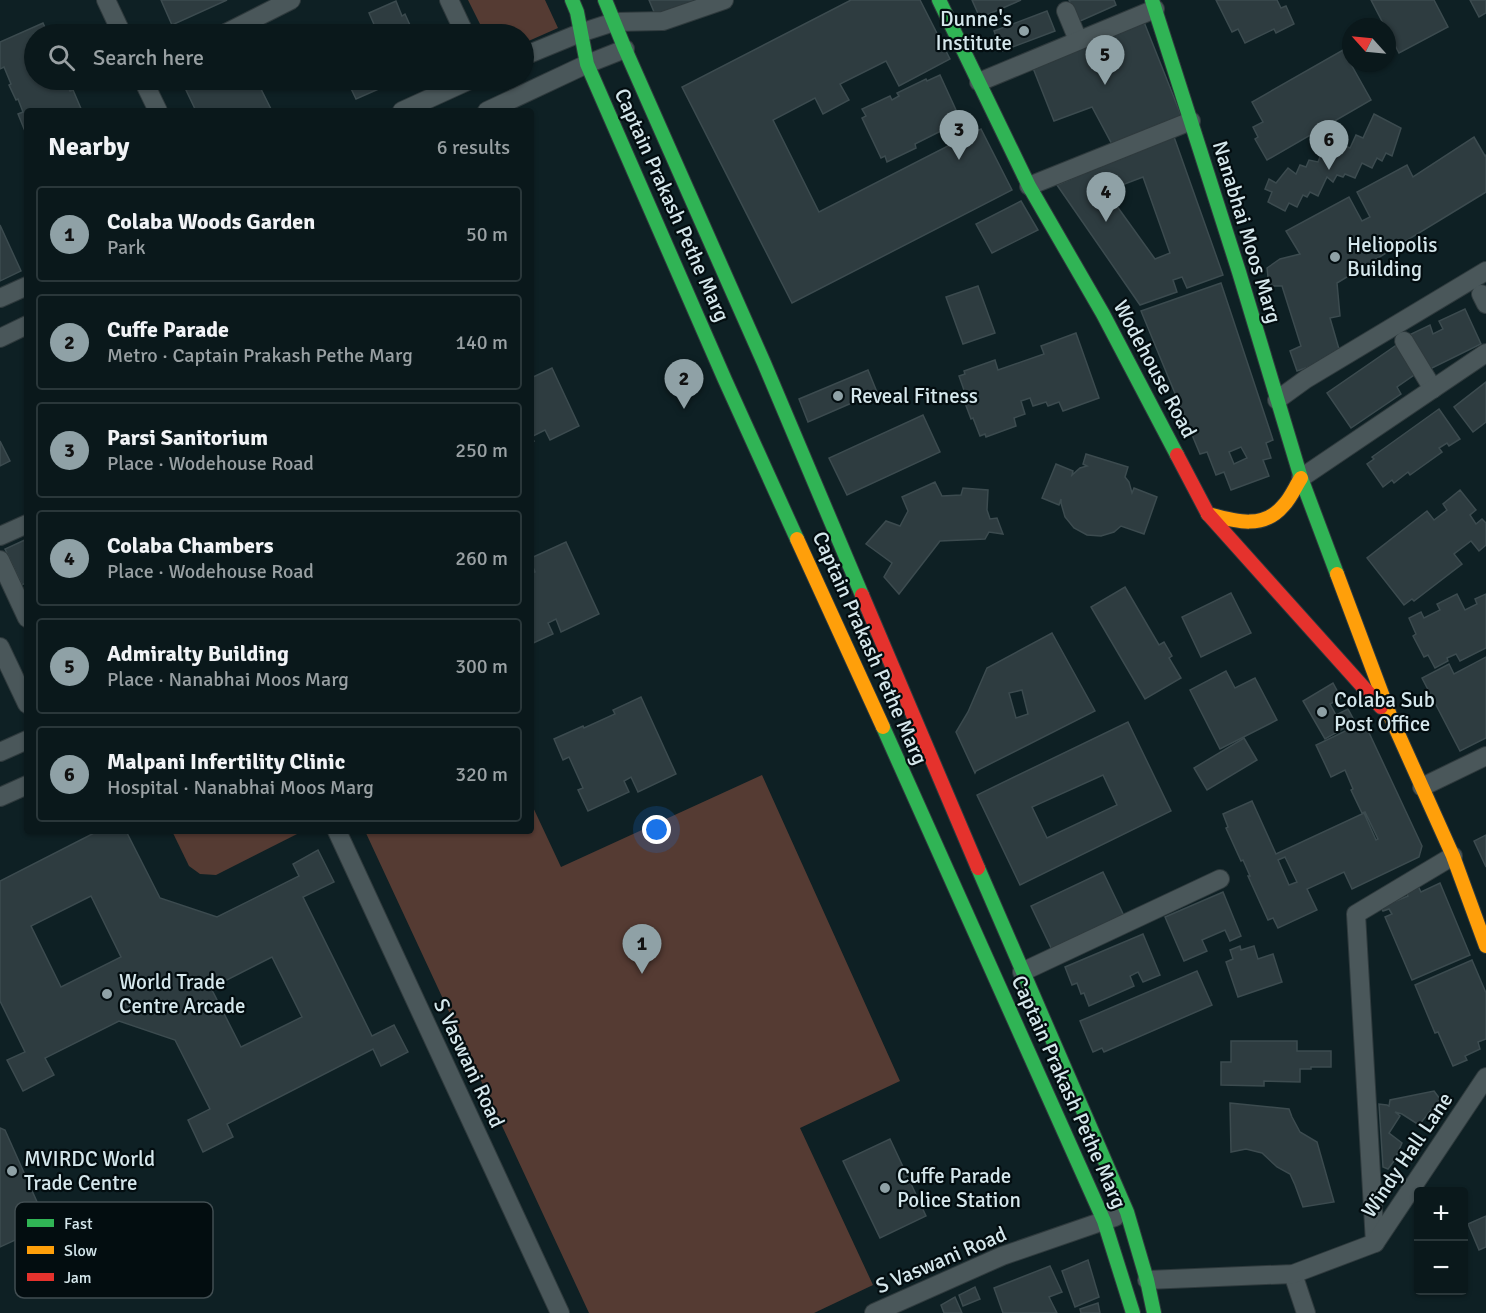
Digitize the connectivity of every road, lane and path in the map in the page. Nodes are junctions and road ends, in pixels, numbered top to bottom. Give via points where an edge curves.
1 (106, 0) edge
2 (291, 0) edge
3 (449, 0) edge
4 (572, 0) edge
5 (605, 0) edge
6 (724, 0) edge
7 (939, 0) edge
8 (1153, 4) edge
9 (1066, 11) dead end
10 (614, 22) junction
11 (117, 24) edge
12 (244, 24) edge
13 (460, 24) edge
14 (580, 33) junction
15 (1078, 40) junction
16 (625, 49) junction
17 (534, 52) edge
18 (587, 64) junction
19 (979, 82) junction
20 (534, 89) edge
21 (148, 90) edge
22 (448, 90) edge
23 (532, 90) edge
24 (157, 108) edge
25 (409, 108) edge
26 (494, 108) edge
27 (1191, 120) junction
28 (1029, 186) junction
29 (1486, 271) edge
30 (24, 287) edge
31 (0, 298) edge
32 (24, 326) edge
33 (0, 338) edge
34 (1404, 341) dead end
35 (1486, 353) edge
36 (1433, 388) junction
37 (1277, 400) junction
38 (1301, 478) junction
39 (1208, 514) junction
40 (24, 525) edge
41 (0, 536) edge
42 (0, 560) edge
43 (24, 612) edge
44 (0, 647) edge
45 (24, 698) edge
46 (1391, 718) junction
47 (24, 741) edge
48 (0, 752) edge
49 (1486, 756) edge
50 (24, 786) edge
51 (1422, 787) junction
52 (0, 797) edge
53 (338, 834) edge
54 (1453, 856) junction
55 (1220, 879) dead end
56 (1486, 946) edge
57 (1022, 972) junction
58 (1486, 1077) edge
59 (1128, 1212) junction
60 (1104, 1221) junction
61 (1376, 1243) junction
62 (1293, 1274) junction
63 (1147, 1280) junction
64 (560, 1313) edge
65 (874, 1313) edge
66 (1133, 1313) edge
67 (1154, 1313) edge
68 (1305, 1313) edge

1 - 11 street
2 - 12 street
3 - 13 street
4 - 14 main road, Captain Prakash Pethe Marg
5 - 10 main road, Captain Prakash Pethe Marg
6 - 10 street via 663,21
7 - 19 main road, Wodehouse Road
8 - 15 street
8 - 27 main road, Nanabhai Moos Marg
9 - 15 street
10 - 14 street
10 - 16 main road, Captain Prakash Pethe Marg
14 - 17 street
14 - 18 main road, Captain Prakash Pethe Marg
15 - 19 street
16 - 18 street
16 - 57 main road, Captain Prakash Pethe Marg via 764,363 832,534
18 - 20 street
18 - 60 main road, Captain Prakash Pethe Marg via 725,380 813,562
19 - 28 main road, Wodehouse Road
21 - 24 street
22 - 25 street
23 - 26 street
27 - 28 street
27 - 37 main road, Nanabhai Moos Marg
28 - 39 main road, Wodehouse Road via 1103,314
29 - 37 street
30 - 31 street
32 - 33 street
34 - 36 street
35 - 36 street
36 - 38 street
37 - 38 main road, Nanabhai Moos Marg
38 - 39 main road via 1283,507 1262,522 1248,523
38 - 46 main road, Nanabhai Moos Marg
39 - 46 main road, Wodehouse Road
40 - 41 street
42 - 43 street
44 - 45 street
46 - 51 main road
47 - 48 street
49 - 51 street
50 - 52 street
51 - 54 main road
53 - 64 street, S Vaswani Road
54 - 56 main road
54 - 61 street via 1356,914
55 - 57 street
57 - 59 main road, Captain Prakash Pethe Marg
58 - 61 street, Windy Hall Lane
59 - 60 street, S Vaswani Road
59 - 63 main road, Captain Prakash Pethe Marg
60 - 65 street, S Vaswani Road via 1002,1256
60 - 66 main road, Captain Prakash Pethe Marg
61 - 62 street, Windy Hall Lane
62 - 63 street, Windy Hall Lane
62 - 68 street
63 - 67 main road, Captain Prakash Pethe Marg

